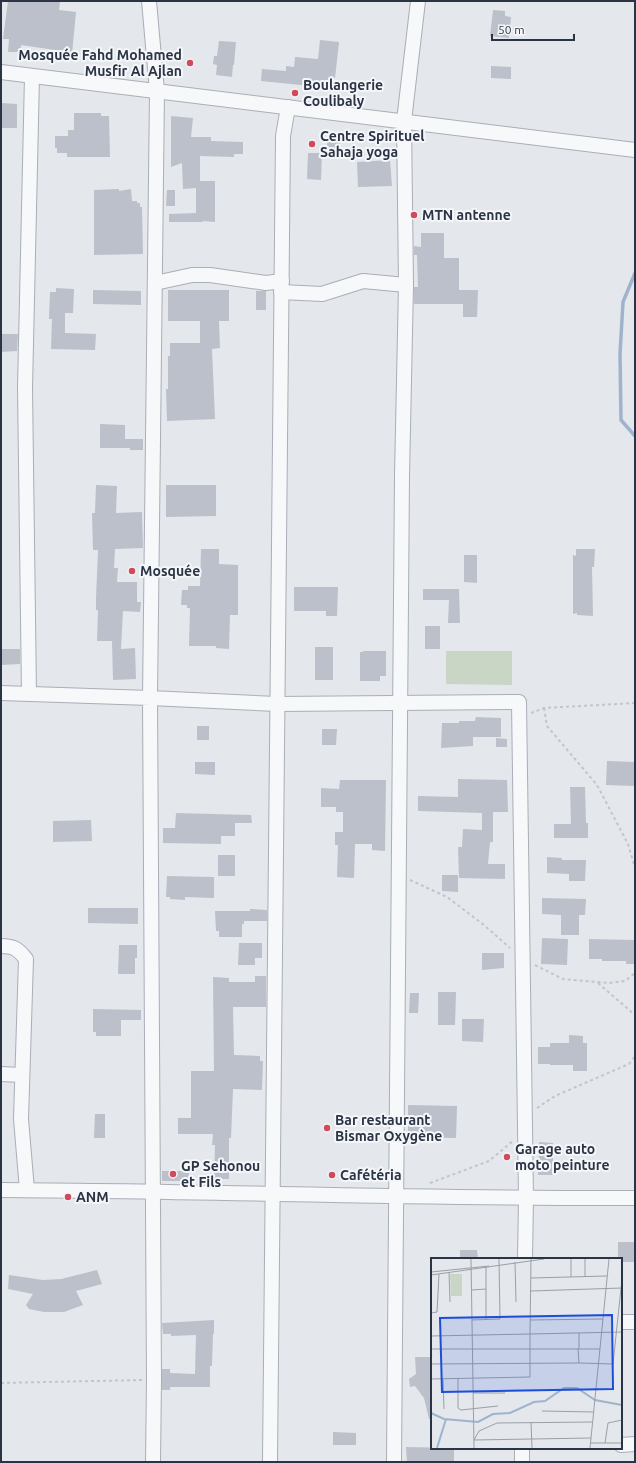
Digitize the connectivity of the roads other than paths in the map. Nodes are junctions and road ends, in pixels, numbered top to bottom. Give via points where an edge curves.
1 (149, 1) edge
2 (418, 1) edge
3 (1, 72) edge
4 (32, 76) junction
5 (157, 91) junction
6 (288, 107) junction
7 (404, 121) junction
8 (635, 150) edge
9 (155, 283) junction
10 (406, 285) junction
11 (281, 287) junction
12 (1, 693) edge
13 (29, 694) junction
14 (150, 698) junction
15 (400, 702) junction
16 (277, 704) junction
17 (1, 946) edge
18 (1, 1074) edge
19 (21, 1075) junction
20 (1, 1190) edge
21 (26, 1190) junction
22 (152, 1191) junction
23 (272, 1193) junction
24 (396, 1196) junction
25 (526, 1198) junction
26 (635, 1198) edge
27 (525, 1258) edge
28 (622, 1322) edge
29 (635, 1322) edge
30 (635, 1444) edge
31 (622, 1445) edge
32 (522, 1449) edge
33 (153, 1462) edge
34 (270, 1462) edge
35 (394, 1462) edge
36 (522, 1462) edge

1 - 5 street
2 - 7 street
3 - 4 street
4 - 5 street
4 - 13 street via 25,388
5 - 6 street
5 - 9 street
6 - 7 street
6 - 11 street via 283,136
7 - 8 street
7 - 10 street
9 - 11 street via 192,274
9 - 14 street
10 - 11 street via 363,281 322,294
10 - 15 street
11 - 16 street
12 - 13 street
13 - 14 street
14 - 16 street
14 - 22 street
15 - 16 street
15 - 24 street
15 - 25 street via 519,702
16 - 23 street
17 - 19 street via 19,950 26,959
18 - 19 street
19 - 21 street
20 - 21 street
21 - 22 street
22 - 23 street
22 - 33 street
23 - 24 street
23 - 34 street
24 - 25 street
24 - 35 street
25 - 26 street
25 - 27 street
28 - 29 street
30 - 31 street
32 - 36 street

